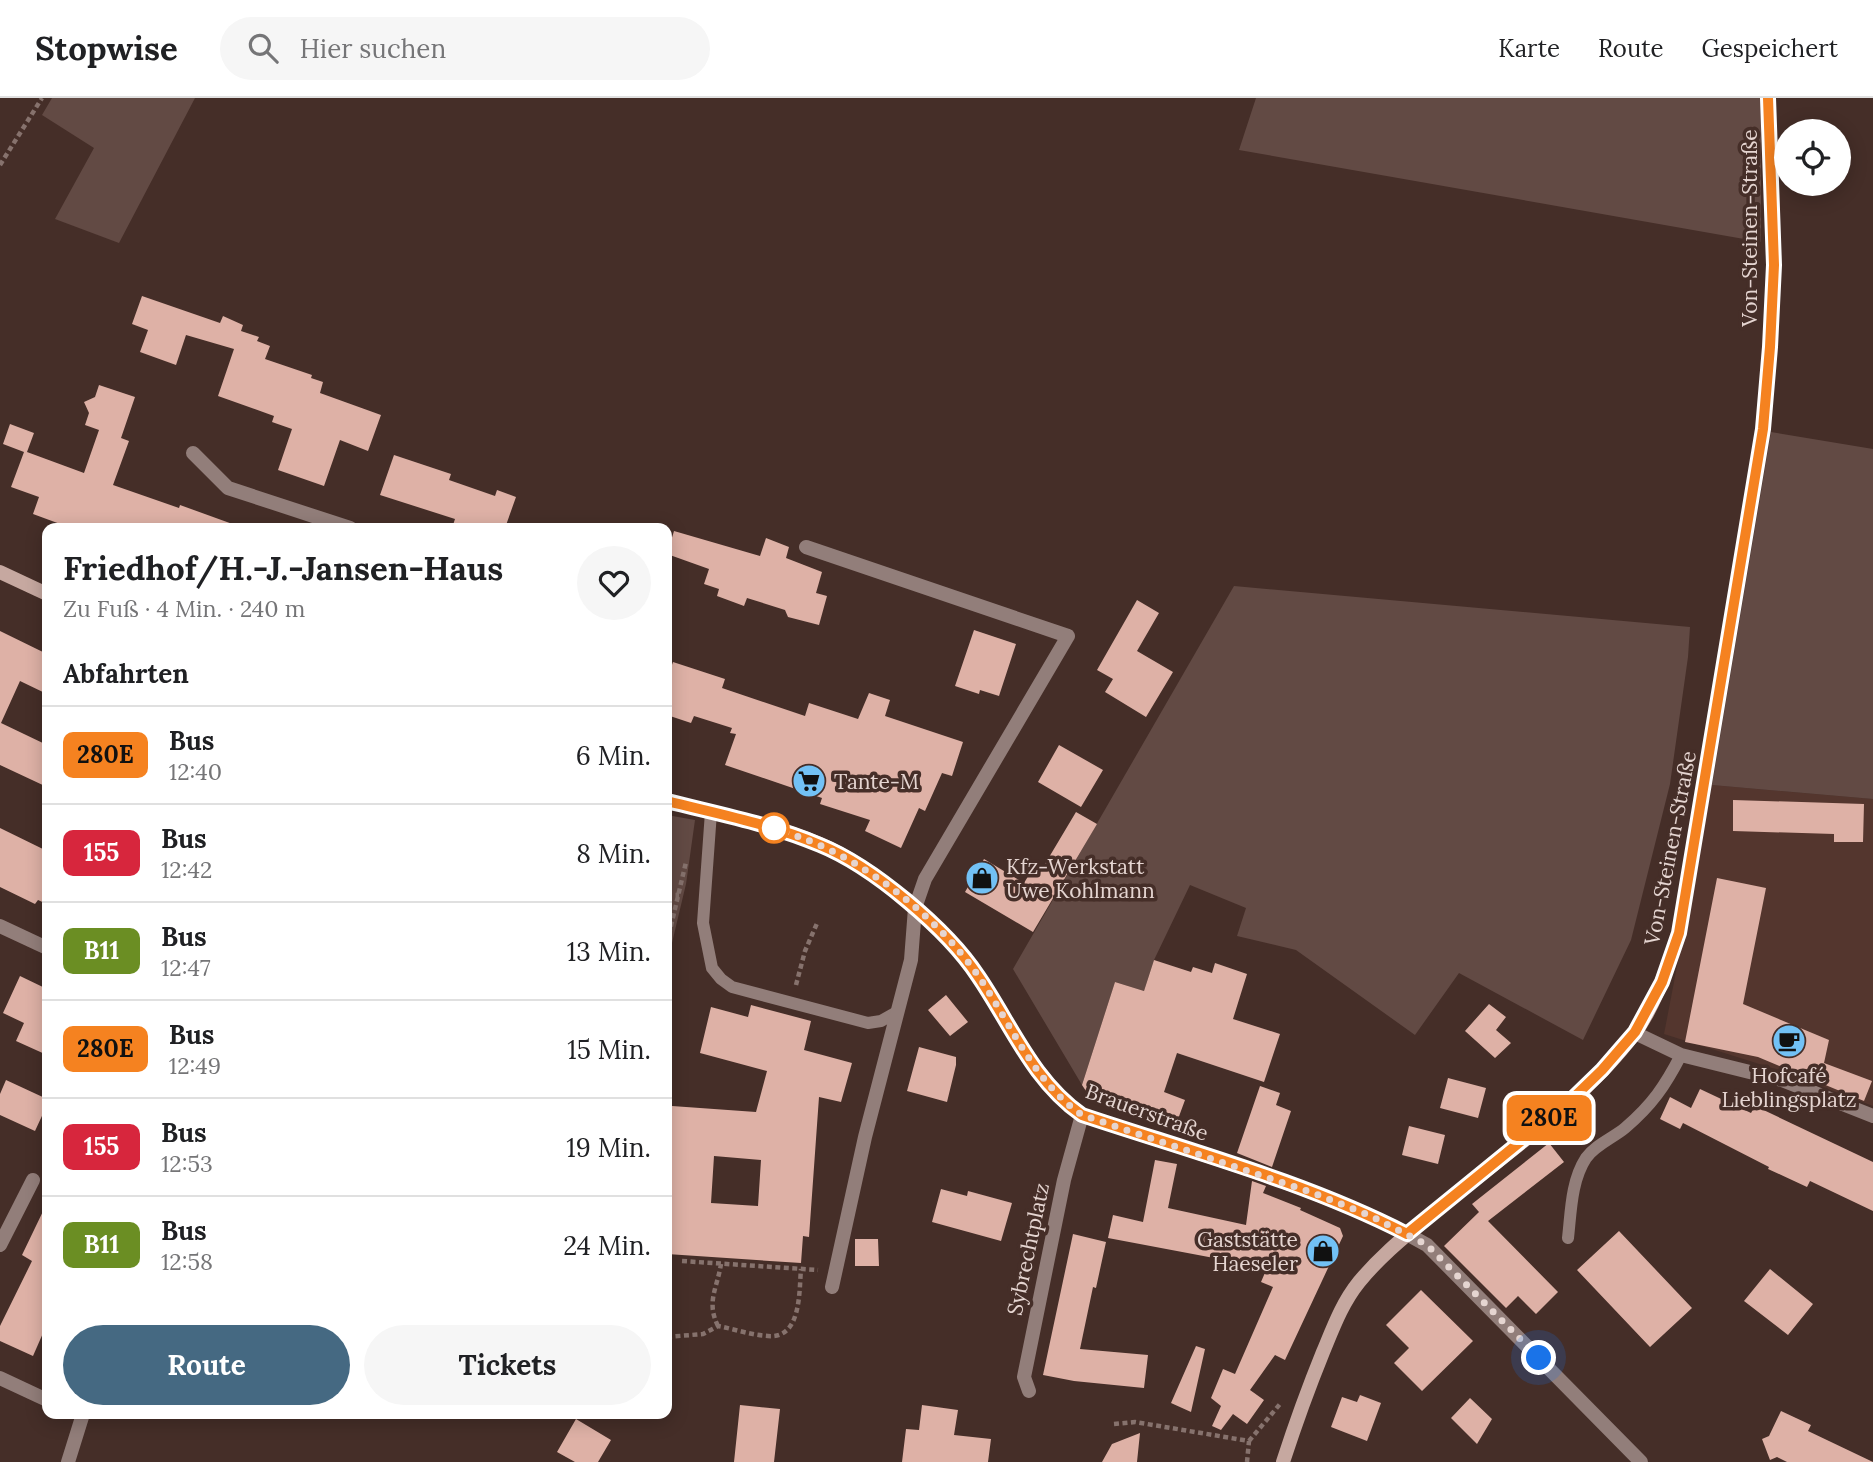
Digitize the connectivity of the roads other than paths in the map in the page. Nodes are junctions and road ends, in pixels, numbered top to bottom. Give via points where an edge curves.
1 (1768, 98) edge
2 (193, 453) dead end
3 (335, 523) edge
4 (806, 547) dead end
5 (0, 572) edge
6 (42, 592) edge
7 (672, 802) edge
8 (711, 812) junction
9 (915, 908) junction
10 (0, 926) edge
11 (42, 946) edge
12 (897, 1013) junction
13 (1635, 1032) junction
14 (1681, 1055) junction
15 (1082, 1115) junction
16 (1873, 1116) edge
17 (33, 1180) dead end
18 (1407, 1234) junction
19 (1568, 1238) dead end
20 (0, 1245) edge
21 (832, 1287) dead end
22 (0, 1378) edge
23 (1029, 1391) dead end
24 (42, 1398) edge
25 (78, 1419) edge
26 (68, 1462) edge
27 (1283, 1462) edge
28 (1641, 1462) edge

1 - 13 main road, Von-Steinen-Straße via 1774,265 1763,429 1679,933 1662,982
2 - 3 street via 228,488
4 - 9 street via 1069,636 925,879
5 - 6 main road
7 - 8 main road, Brauerstraße
8 - 9 main road, Brauerstraße via 773,827 823,846
8 - 12 lane via 703,923 712,968 721,979 732,987 867,1023
9 - 12 street via 911,960
9 - 15 main road, Brauerstraße via 956,946 1025,1055 1052,1089
10 - 11 street
12 - 21 street
13 - 14 street
13 - 18 main road, Von-Steinen-Straße via 1568,1103
14 - 16 street via 1782,1080
14 - 19 lane via 1646,1109 1588,1155 1577,1182
15 - 18 main road, Brauerstraße via 1316,1194
15 - 23 street, Sybrechtplatz via 1064,1180 1024,1377
17 - 20 street
18 - 27 main road, Von-Steinen-Straße via 1357,1284 1339,1314 1303,1399
18 - 28 street via 1427,1245
22 - 24 street
25 - 26 street

